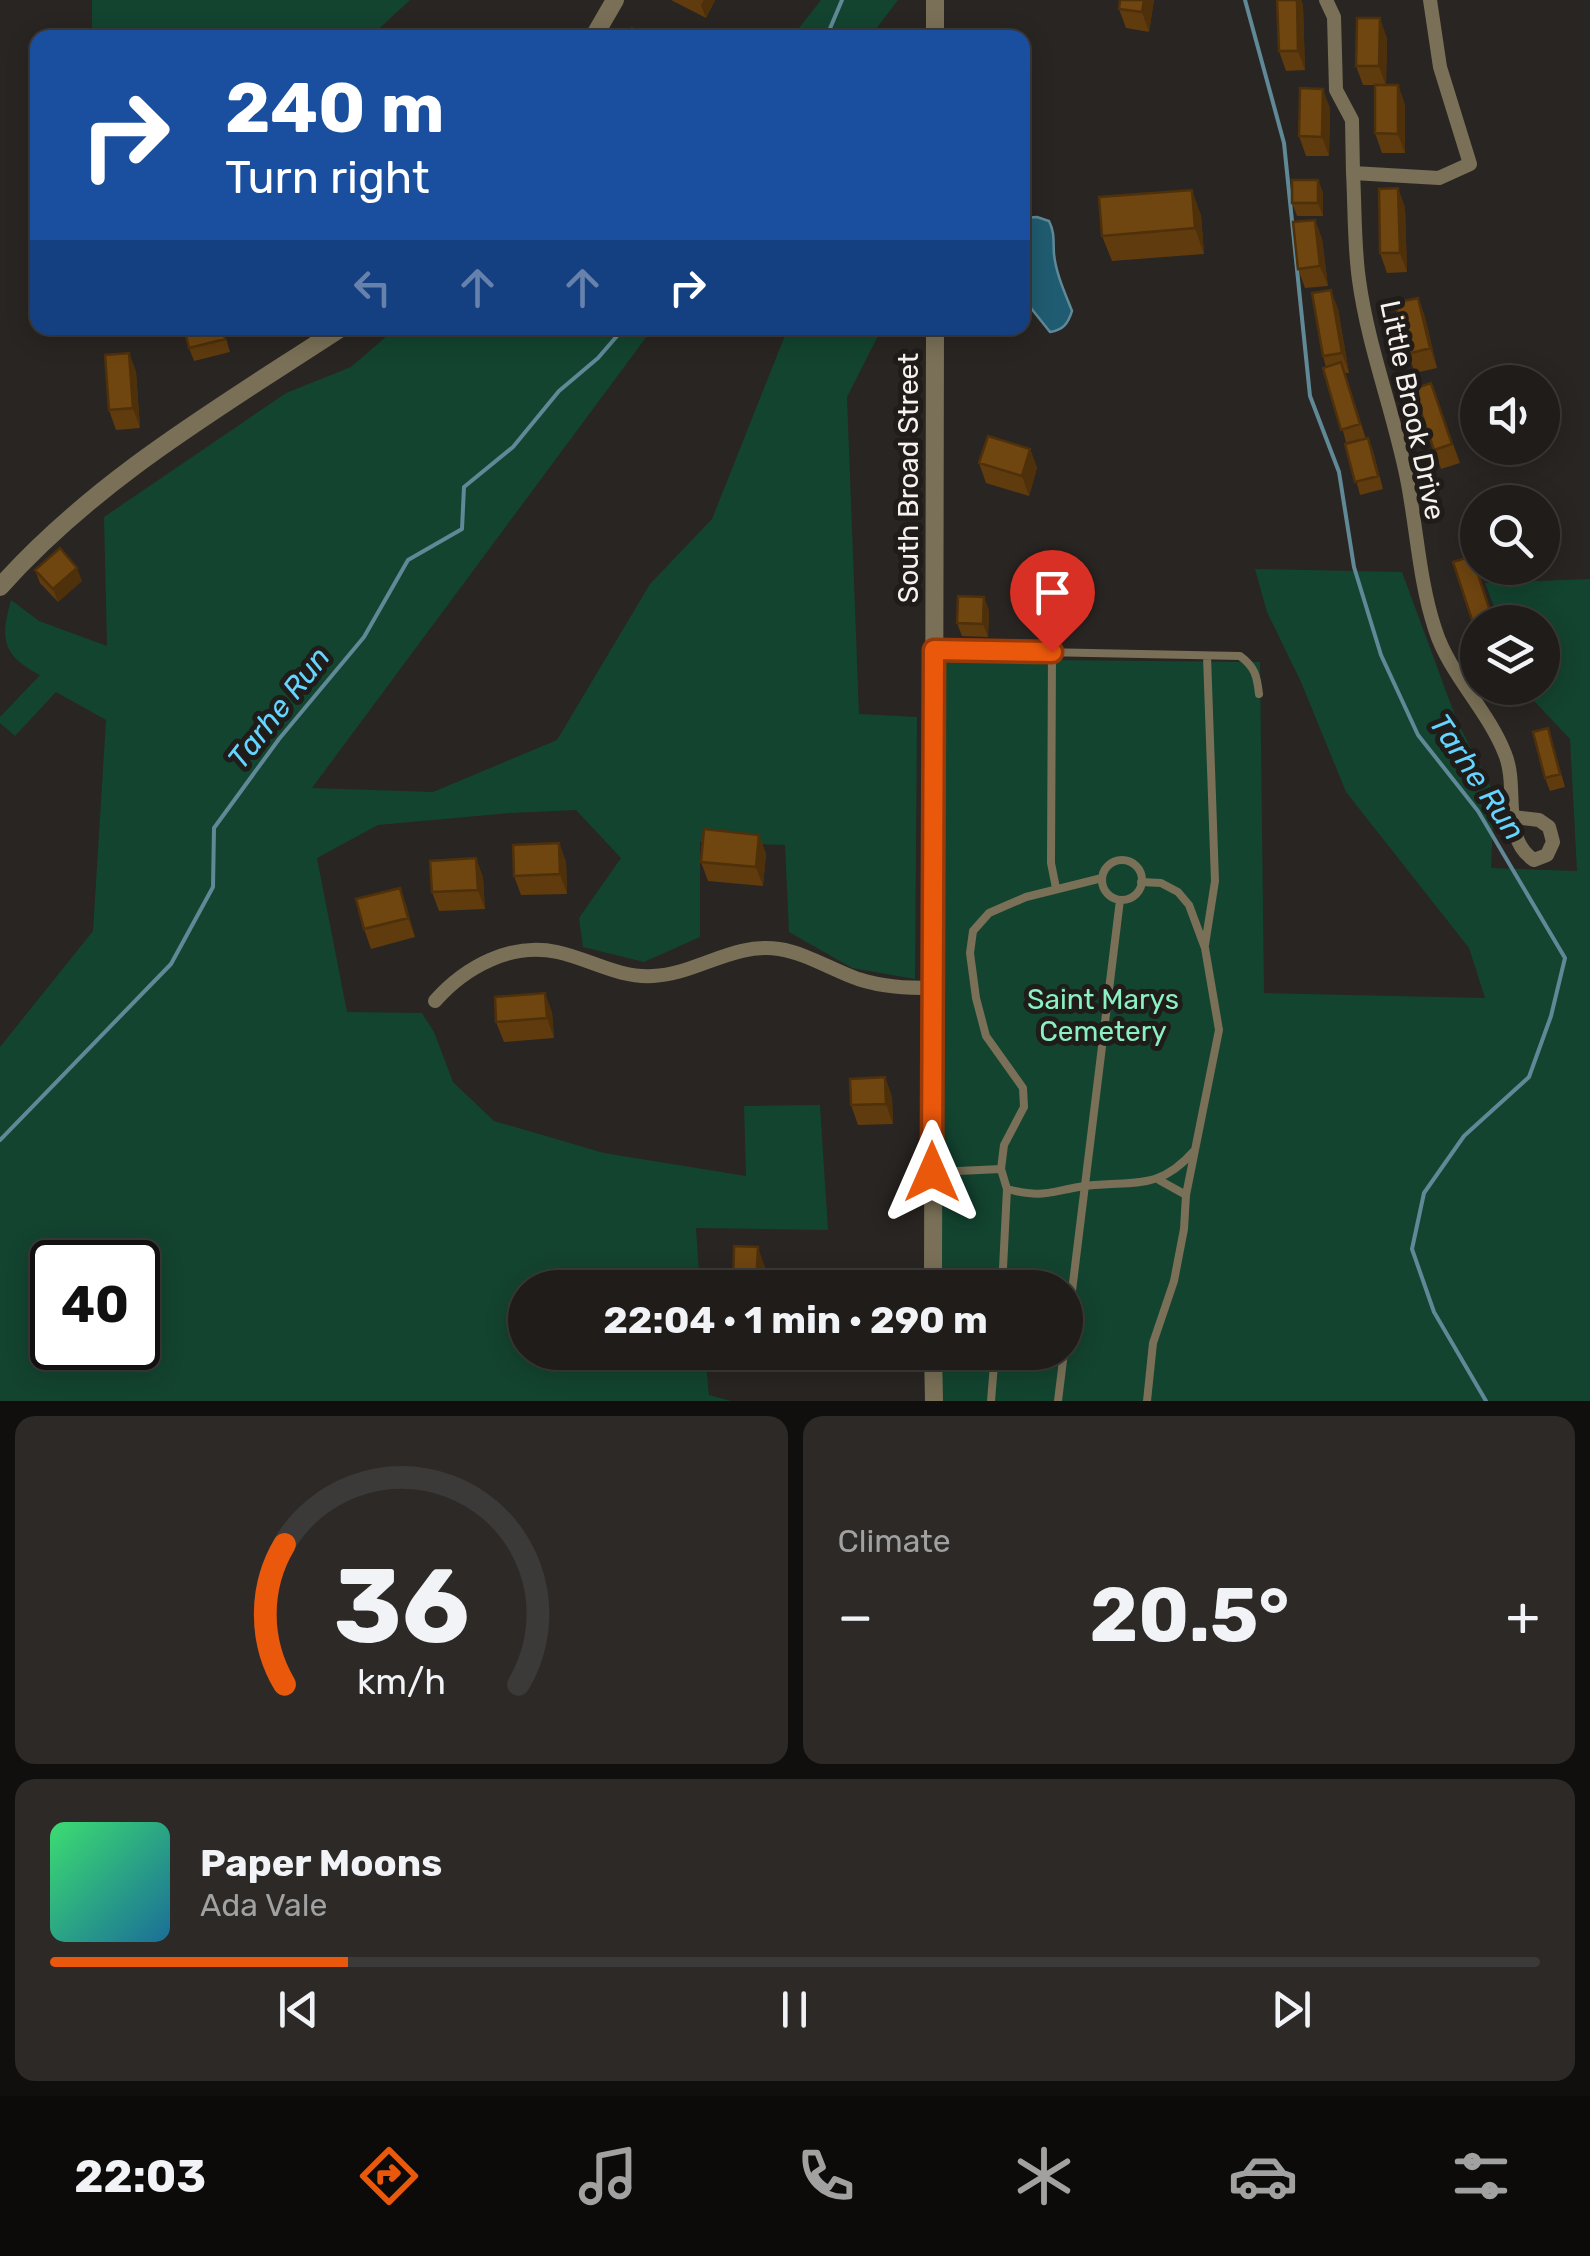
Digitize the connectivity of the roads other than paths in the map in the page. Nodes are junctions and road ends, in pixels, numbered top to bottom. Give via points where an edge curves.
1 (615, 0) edge
2 (935, 0) edge
3 (1326, 0) edge
4 (1430, 0) edge
5 (598, 30) edge
6 (935, 30) edge
7 (1353, 173) junction
8 (332, 335) edge
9 (935, 335) edge
10 (0, 586) edge
11 (934, 650) junction
12 (1052, 652) junction
13 (1207, 656) junction
14 (1259, 694) dead end
15 (1513, 817) dead end
16 (1102, 878) junction
17 (1142, 882) junction
18 (1056, 888) junction
19 (1120, 900) junction
20 (1205, 948) junction
21 (933, 988) junction
22 (435, 1001) dead end
23 (1194, 1151) junction
24 (1002, 1169) junction
25 (932, 1172) junction
26 (1160, 1180) junction
27 (1085, 1186) junction
28 (1007, 1189) junction
29 (1186, 1195) junction
30 (932, 1270) edge
31 (1003, 1270) edge
32 (1075, 1270) edge
33 (933, 1370) edge
34 (994, 1370) edge
35 (1062, 1370) edge
36 (934, 1401) edge
37 (990, 1401) edge
38 (1058, 1401) edge
39 (1147, 1401) edge

1 - 5 street
2 - 6 street
3 - 7 street, Little Brook Drive via 1334,17 1336,90 1352,120
4 - 7 street via 1440,67 1470,164 1439,178
7 - 15 street, Little Brook Drive via 1359,280 1436,632 1507,757
8 - 10 street via 121,476 42,541
9 - 11 street, South Broad Street
11 - 12 lane
11 - 21 street, South Broad Street
12 - 13 lane
12 - 18 lane
13 - 14 lane via 1240,656 1251,664
13 - 20 lane via 1215,882
16 - 17 lane via 1108,865 1123,860 1137,867
16 - 18 lane
16 - 19 lane via 1106,893
17 - 19 lane
17 - 20 lane via 1161,882 1178,892
18 - 24 lane via 989,913 973,932 970,953 986,1036 1023,1088 1024,1106 1004,1146
19 - 27 lane
20 - 23 lane via 1219,1030
21 - 22 street via 880,986 776,948 733,952 654,976 538,950 482,964
21 - 25 street, South Broad Street
23 - 26 lane
23 - 29 lane
24 - 25 lane
24 - 28 lane
25 - 30 street, South Broad Street
26 - 27 lane
26 - 29 lane
27 - 28 lane via 1030,1195
27 - 32 lane
28 - 31 lane
29 - 39 lane
33 - 36 street
34 - 37 lane
35 - 38 lane

